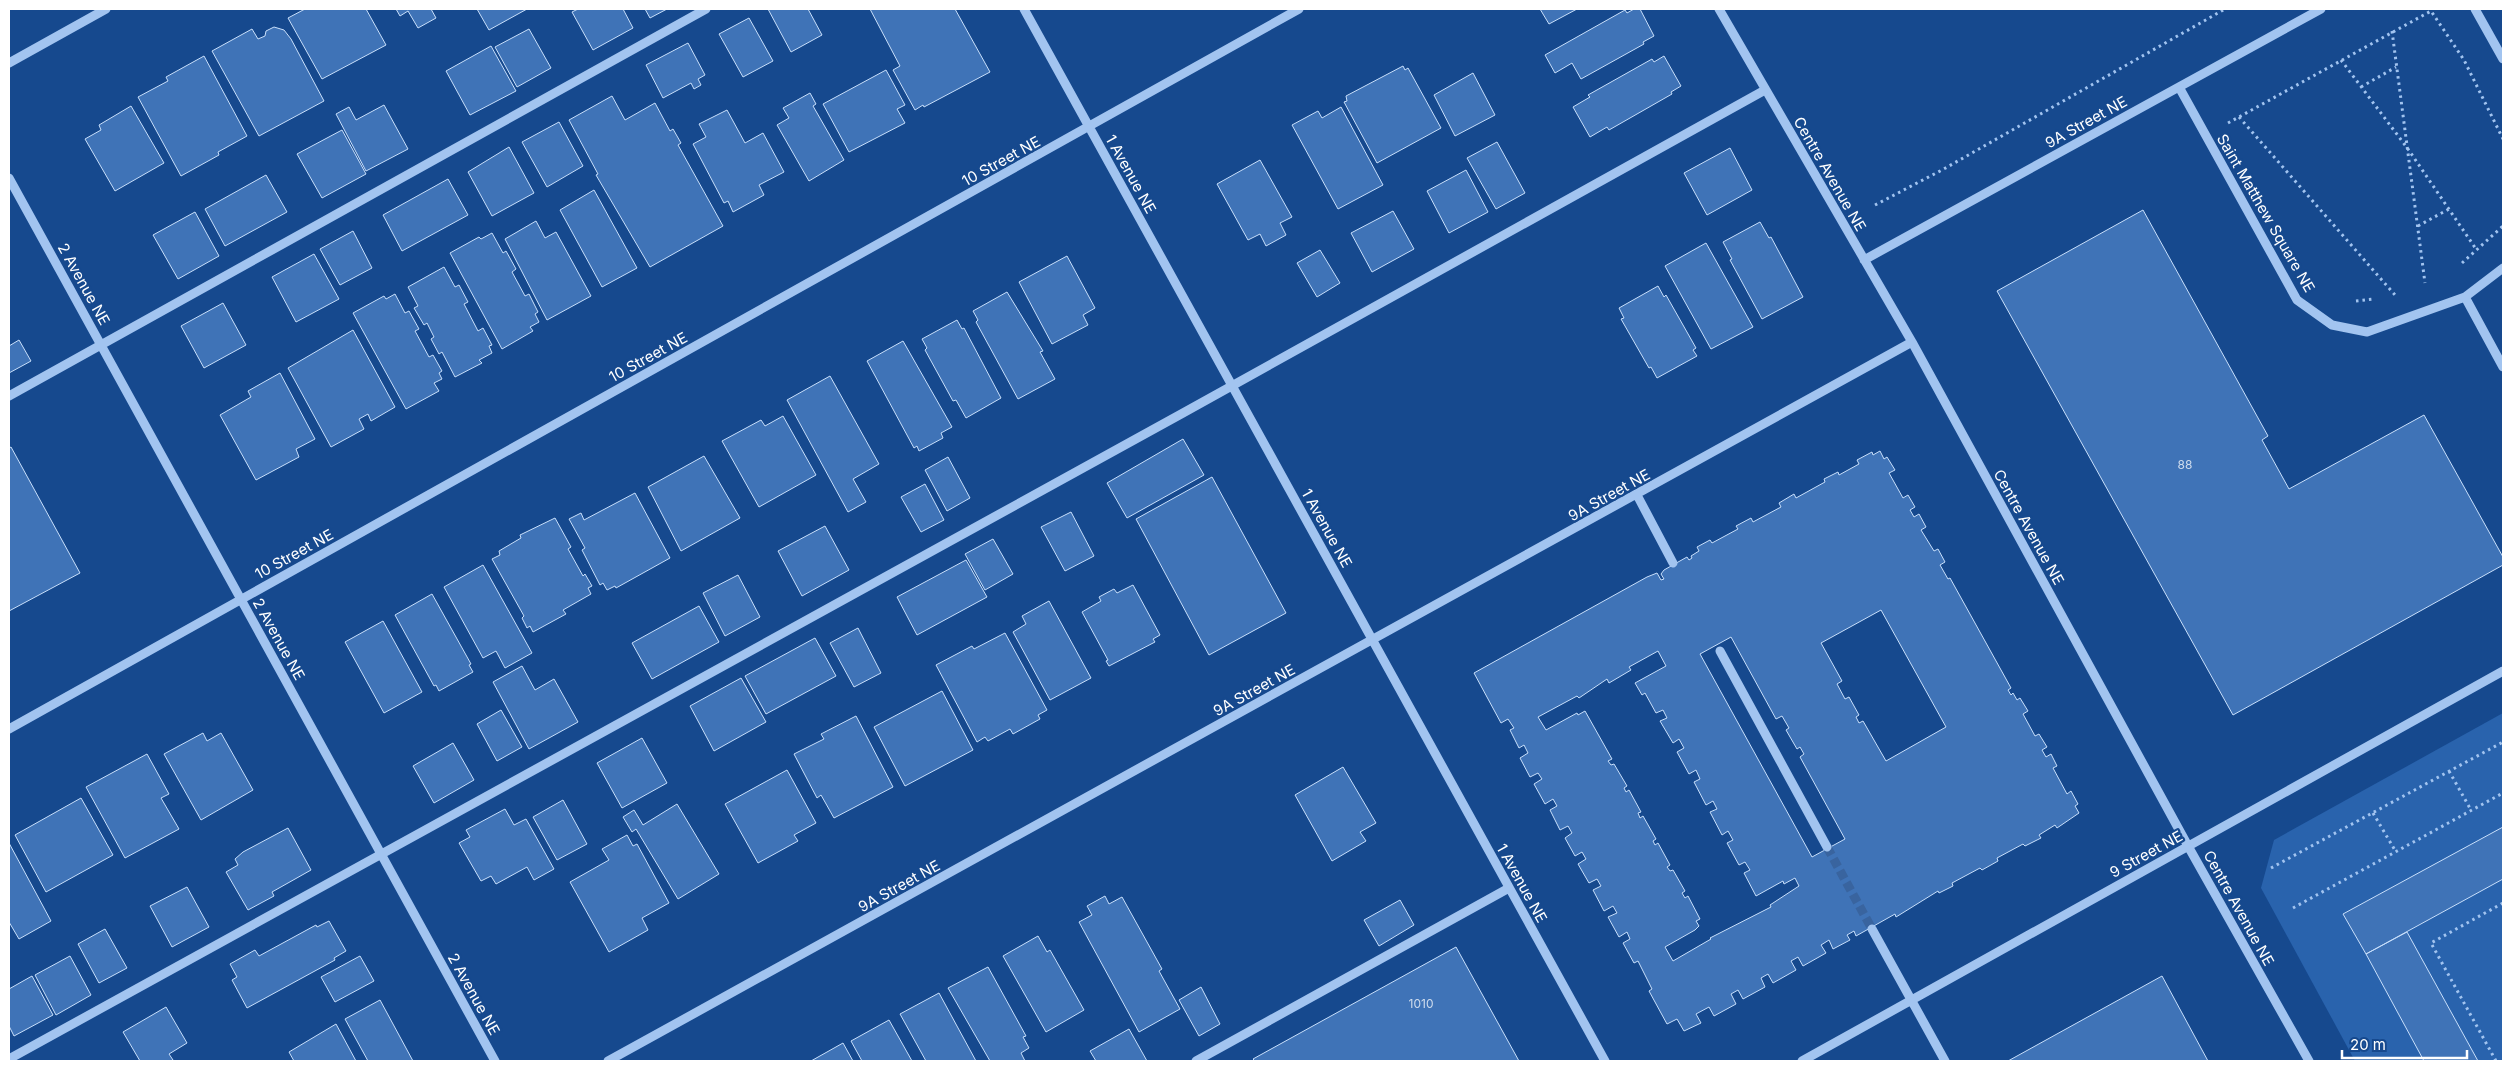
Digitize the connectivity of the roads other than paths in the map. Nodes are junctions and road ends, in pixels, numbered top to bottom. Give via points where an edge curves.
1 (106, 9) edge
2 (706, 9) edge
3 (1024, 9) edge
4 (1299, 9) edge
5 (1719, 9) edge
6 (2321, 9) edge
7 (2475, 9) edge
8 (2503, 59) edge
9 (9, 63) edge
10 (2179, 87) junction
11 (1765, 90) junction
12 (1090, 127) junction
13 (9, 178) edge
14 (1864, 260) junction
15 (2503, 268) edge
16 (2465, 297) junction
17 (1912, 342) junction
18 (102, 345) junction
19 (2503, 367) edge
20 (1233, 386) junction
21 (9, 396) edge
22 (1637, 495) junction
23 (1674, 563) dead end
24 (241, 600) junction
25 (1373, 640) junction
26 (1720, 651) dead end
27 (2503, 671) edge
28 (9, 729) edge
29 (2188, 846) junction
30 (1827, 848) tunnel mouth
31 (381, 855) junction
32 (1509, 888) junction
33 (1872, 928) tunnel mouth
34 (1912, 1000) junction
35 (9, 1059) edge
36 (495, 1061) edge
37 (608, 1061) edge
38 (1196, 1061) edge
39 (1605, 1061) edge
40 (1802, 1061) edge
41 (1945, 1061) edge
42 (2309, 1061) edge

1 - 9 street
2 - 18 street
3 - 12 street, 1 Avenue NE
4 - 12 street, 10 Street NE
5 - 11 street, Centre Avenue NE
6 - 10 street, 9A Street NE
7 - 8 street
10 - 14 street, 9A Street NE
10 - 16 street, Saint Matthew Square NE via 2297,300 2332,325 2367,332
11 - 14 street, Centre Avenue NE
11 - 20 street
12 - 20 street, 1 Avenue NE
12 - 24 street, 10 Street NE
13 - 18 street, 2 Avenue NE
14 - 17 street, Centre Avenue NE
15 - 16 street, Saint Matthew Square NE
16 - 19 street
17 - 22 street, 9A Street NE
17 - 29 street, Centre Avenue NE
18 - 21 street
18 - 24 street, 2 Avenue NE
20 - 25 street, 1 Avenue NE
20 - 31 street
22 - 23 street
22 - 25 street, 9A Street NE
24 - 28 street, 10 Street NE
24 - 31 street, 2 Avenue NE
25 - 32 street, 1 Avenue NE
25 - 37 street, 9A Street NE
26 - 30 street
27 - 29 street, 9 Street NE
29 - 34 street, 9 Street NE
29 - 42 street, Centre Avenue NE
31 - 35 street
31 - 36 street, 2 Avenue NE
32 - 38 street
32 - 39 street, 1 Avenue NE
33 - 34 street
34 - 40 street, 9 Street NE
34 - 41 street

